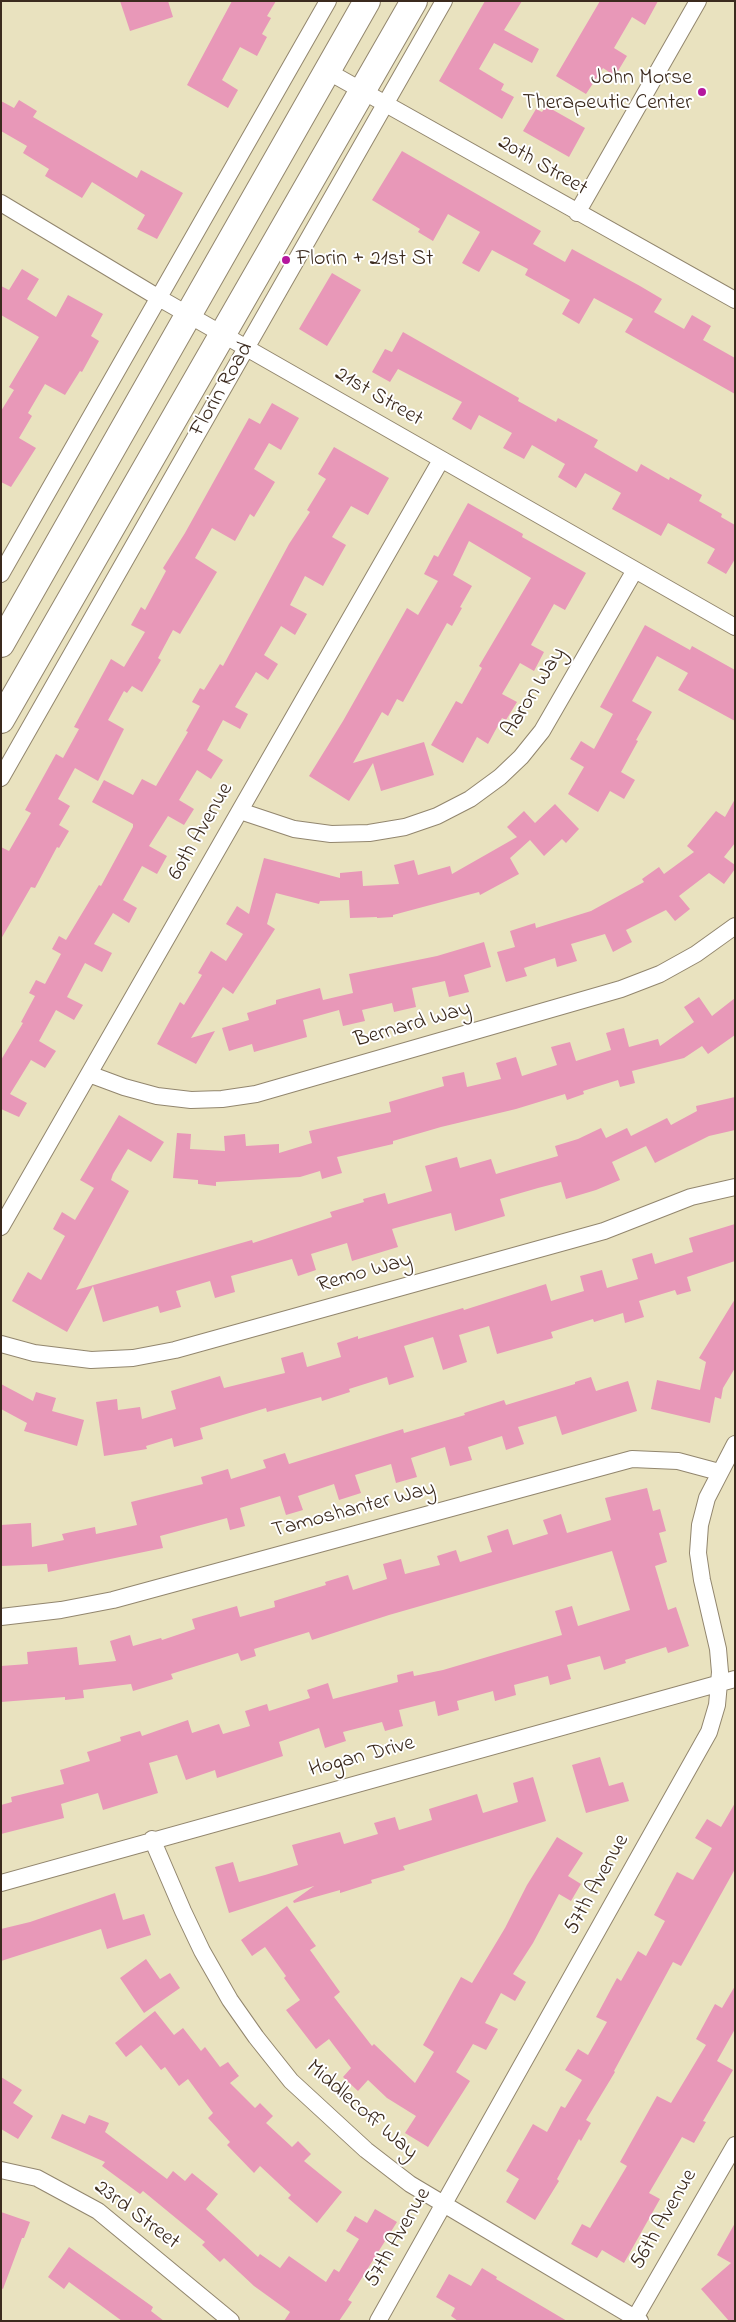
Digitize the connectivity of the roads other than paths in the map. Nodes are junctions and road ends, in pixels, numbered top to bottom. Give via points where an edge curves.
1 (328, 1) edge
2 (367, 1) edge
3 (414, 1) edge
4 (444, 1) edge
5 (698, 1) edge
6 (327, 71) junction
7 (363, 91) junction
8 (386, 104) junction
9 (1, 203) edge
10 (577, 213) junction
11 (159, 298) junction
12 (735, 300) edge
13 (190, 315) junction
14 (222, 335) junction
15 (247, 348) junction
16 (441, 460) junction
17 (635, 570) junction
18 (1, 574) edge
19 (735, 627) edge
20 (1, 644) edge
21 (1, 720) edge
22 (1, 778) edge
23 (240, 811) junction
24 (735, 926) edge
25 (89, 1074) junction
26 (735, 1187) edge
27 (1, 1227) edge
28 (1, 1344) edge
29 (735, 1444) edge
30 (718, 1472) junction
31 (1, 1617) edge
32 (727, 1681) edge
33 (152, 1839) junction
34 (1, 1883) edge
35 (735, 2145) edge
36 (1, 2170) edge
37 (445, 2204) junction
38 (637, 2319) edge
39 (231, 2321) edge
40 (378, 2321) edge

1 - 11 street
2 - 6 main road
3 - 7 main road, Florin Road
4 - 8 street, Florin Road
5 - 10 street
6 - 7 street, 20th Street
6 - 13 main road
7 - 8 street, 20th Street
7 - 14 main road, Florin Road
8 - 10 street, 20th Street
8 - 15 street, Florin Road
9 - 11 street, 21st Street
10 - 12 street, 20th Street
11 - 13 street, 21st Street
11 - 18 street
13 - 14 street, 21st Street
13 - 20 main road
14 - 15 street, 21st Street
14 - 21 main road, Florin Road
15 - 16 street, 21st Street
15 - 22 street, Florin Road
16 - 17 street, 21st Street
16 - 23 street, 60th Avenue
17 - 19 street, 21st Street
17 - 23 street, Aaron Way via 542,731 500,778 470,799 437,816 405,827 369,833 331,834 294,829
23 - 25 street, 60th Avenue
24 - 25 street, Bernard Way via 696,954 660,974 621,989 256,1094 191,1100 157,1096
25 - 27 street, 60th Avenue
26 - 28 street, Remo Way via 691,1197 604,1231 174,1350 133,1358 91,1360 34,1353
29 - 30 street, 57th Avenue
30 - 31 street, Tamoshanter Way via 678,1460 632,1459 113,1600
30 - 32 street, 57th Avenue via 700,1525 698,1553
32 - 33 street, Hogan Drive
32 - 37 street, 57th Avenue via 699,1753
33 - 34 street, Hogan Drive
33 - 37 street, Middlecoff Way via 202,1951 230,2000 291,2081 366,2150 410,2184
35 - 38 street, 56th Avenue
36 - 39 street, 23rd Street via 37,2178 98,2211
37 - 38 street, Middlecoff Way
37 - 40 street, 57th Avenue

